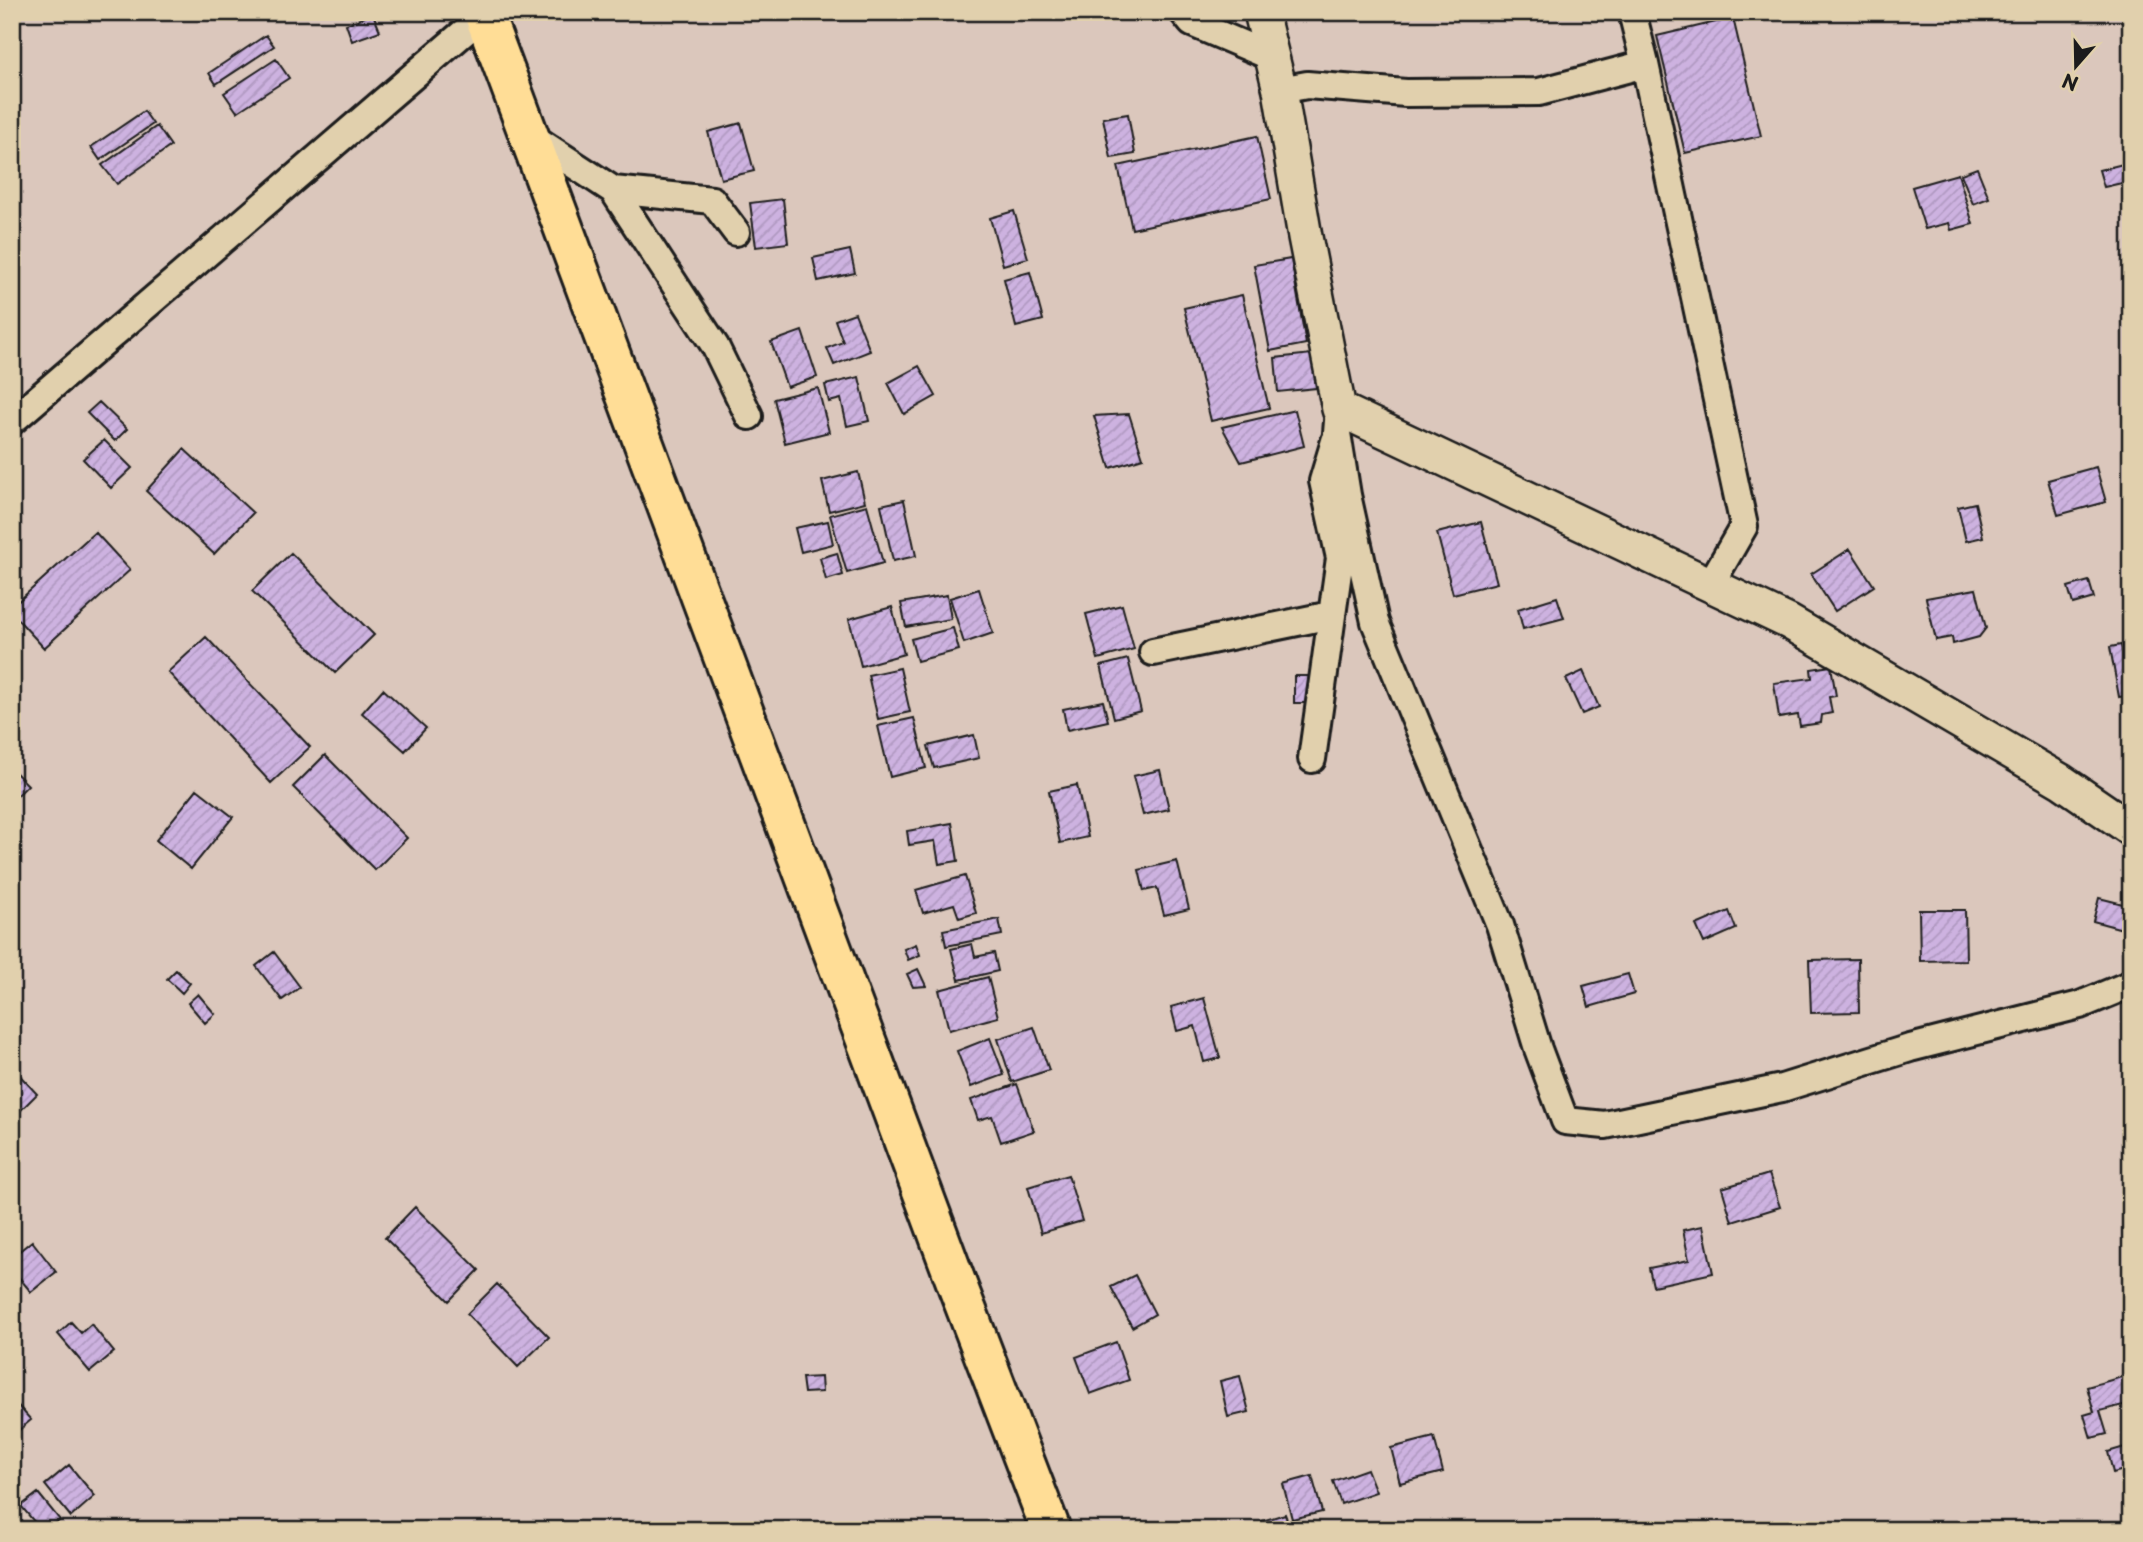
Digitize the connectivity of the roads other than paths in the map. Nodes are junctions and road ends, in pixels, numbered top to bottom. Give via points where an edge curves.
1 (1183, 12) edge
2 (1261, 12) edge
3 (1632, 12) edge
4 (484, 14) edge
5 (1272, 57) junction
6 (1645, 64) junction
7 (1280, 90) junction
8 (529, 135) junction
9 (613, 190) junction
10 (736, 232) dead end
11 (749, 416) dead end
12 (12, 421) edge
13 (1338, 421) junction
14 (1710, 585) junction
15 (1331, 615) junction
16 (1153, 652) dead end
17 (1312, 759) dead end
18 (2131, 828) edge
19 (2131, 984) edge
20 (1051, 1530) edge

1 - 5 street via 1192,23
2 - 5 street
3 - 6 street
4 - 8 main road
4 - 12 street
5 - 7 street
6 - 7 street via 1539,92 1406,93 1307,85
6 - 14 street via 1744,526
7 - 13 street
8 - 9 street
8 - 20 main road
9 - 10 street via 712,200
9 - 11 street via 715,346
13 - 14 street
13 - 15 street via 1323,481 1340,558
13 - 19 street via 1347,495 1375,622 1500,925 1564,1121 1605,1125 1782,1088 1910,1048 2080,1005
14 - 18 street via 1801,629 2060,781
15 - 16 street
15 - 17 street

